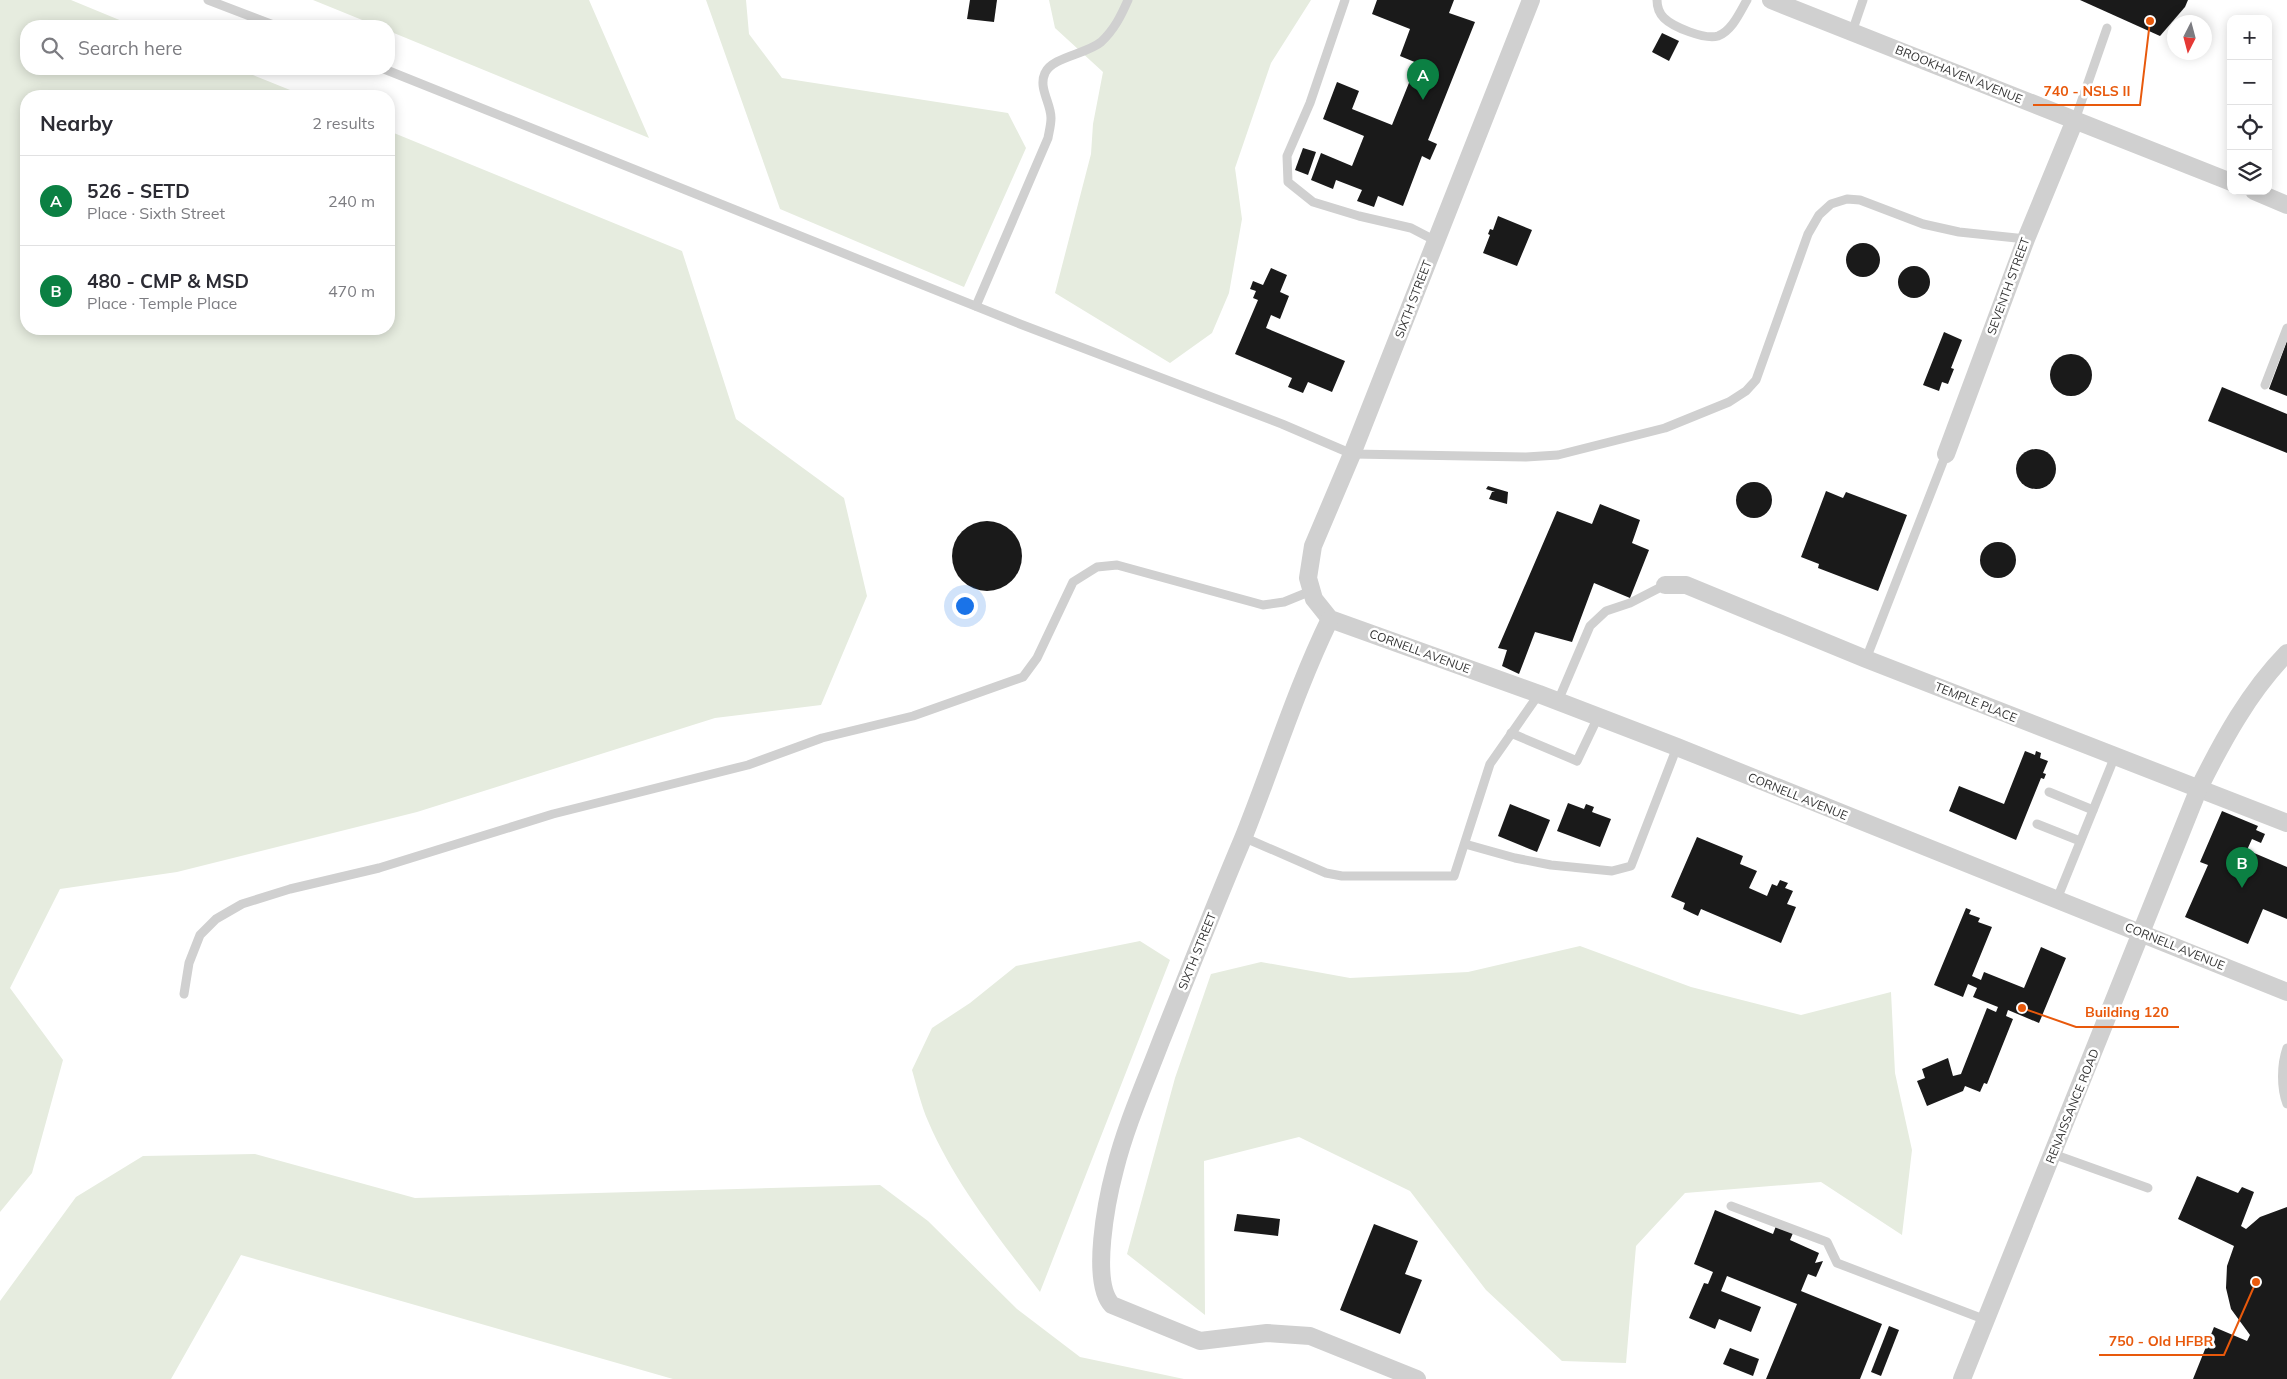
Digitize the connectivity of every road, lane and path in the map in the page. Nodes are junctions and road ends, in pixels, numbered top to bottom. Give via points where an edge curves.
1 (208, 0) edge
2 (1128, 0) edge
3 (1345, 0) edge
4 (1531, 0) edge
5 (1657, 0) edge
6 (1747, 0) edge
7 (1771, 0) edge
8 (1863, 0) edge
9 (260, 20) edge
10 (2107, 28) dead end
11 (1852, 32) junction
12 (395, 73) edge
13 (2075, 120) junction
14 (2227, 180) edge
15 (2264, 195) edge
16 (2287, 204) edge
17 (2026, 239) junction
18 (1436, 241) junction
19 (976, 306) junction
20 (2287, 328) edge
21 (2265, 385) dead end
22 (1352, 454) junction
23 (1946, 454) joint
24 (1664, 585) joint
25 (1313, 595) junction
26 (1330, 619) junction
27 (2287, 653) edge
28 (1866, 658) junction
29 (1539, 694) junction
30 (1558, 701) junction
31 (1598, 717) junction
32 (1510, 733) junction
33 (1677, 747) junction
34 (2114, 756) junction
35 (2199, 788) junction
36 (2050, 792) dead end
37 (2093, 810) junction
38 (2287, 823) edge
39 (2036, 824) dead end
40 (1243, 837) junction
41 (2080, 841) junction
42 (1465, 844) junction
43 (2057, 899) junction
44 (2142, 932) junction
45 (2287, 992) edge
46 (184, 994) dead end
47 (2287, 1048) edge
48 (2287, 1104) edge
49 (2053, 1154) junction
50 (2148, 1188) dead end
51 (1731, 1206) dead end
52 (1986, 1320) junction
53 (1417, 1379) edge
54 (1962, 1379) edge

1 - 9 lane
2 - 19 lane via 1117,24 1101,42 1051,65 1045,72 1042,82 1051,118 1048,138
3 - 18 lane via 1310,103 1286,156 1288,182 1313,202 1411,228
4 - 18 street, SIXTH STREET
5 - 6 lane via 1657,7 1664,18 1686,31 1718,36 1731,25
7 - 11 street, BROOKHAVEN AVENUE
8 - 11 lane
10 - 13 lane
11 - 13 street, BROOKHAVEN AVENUE
12 - 19 lane
13 - 14 street, BROOKHAVEN AVENUE
13 - 17 street, SEVENTH STREET
15 - 16 street
17 - 22 lane via 1959,232 1923,224 1860,200 1847,199 1831,204 1819,215 1808,234 1756,380 1746,392 1729,402 1665,428 1558,455
17 - 23 street, SEVENTH STREET
18 - 22 street, SIXTH STREET
19 - 22 lane
20 - 21 lane
22 - 25 street, SIXTH STREET via 1313,546 1308,578
23 - 28 lane
24 - 28 street, TEMPLE PLACE via 1686,585
24 - 30 lane via 1630,603 1606,611 1590,626
25 - 26 street
25 - 46 lane via 1263,605 1117,565 1097,567 1073,582 1037,658 1023,677 913,716 822,738 748,765 553,814 379,868 242,904 216,919 200,935 189,962
26 - 29 street, CORNELL AVENUE
26 - 40 street, SIXTH STREET
27 - 35 street, RENAISSANCE ROAD via 2273,667 2228,731
28 - 34 street, TEMPLE PLACE
29 - 30 street, CORNELL AVENUE
29 - 32 lane
30 - 31 street, CORNELL AVENUE
31 - 32 lane via 1577,761
31 - 33 street, CORNELL AVENUE
32 - 42 lane via 1490,764
33 - 42 lane via 1631,866 1612,872 1551,865
33 - 43 street, CORNELL AVENUE
34 - 35 street, TEMPLE PLACE
34 - 37 lane
35 - 38 street, TEMPLE PLACE
35 - 44 street, RENAISSANCE ROAD
36 - 37 lane
37 - 41 lane
39 - 41 lane
40 - 42 lane via 1326,873 1342,876 1454,876
40 - 53 street, SIXTH STREET via 1114,1169 1103,1242 1104,1293 1112,1305 1200,1341 1266,1333 1310,1336
41 - 43 lane
43 - 44 street, CORNELL AVENUE
44 - 45 street, CORNELL AVENUE
44 - 49 street, RENAISSANCE ROAD
47 - 48 lane via 2284,1095
49 - 50 lane
49 - 52 street, RENAISSANCE ROAD
51 - 52 lane via 1827,1242 1837,1263
52 - 54 street, RENAISSANCE ROAD

